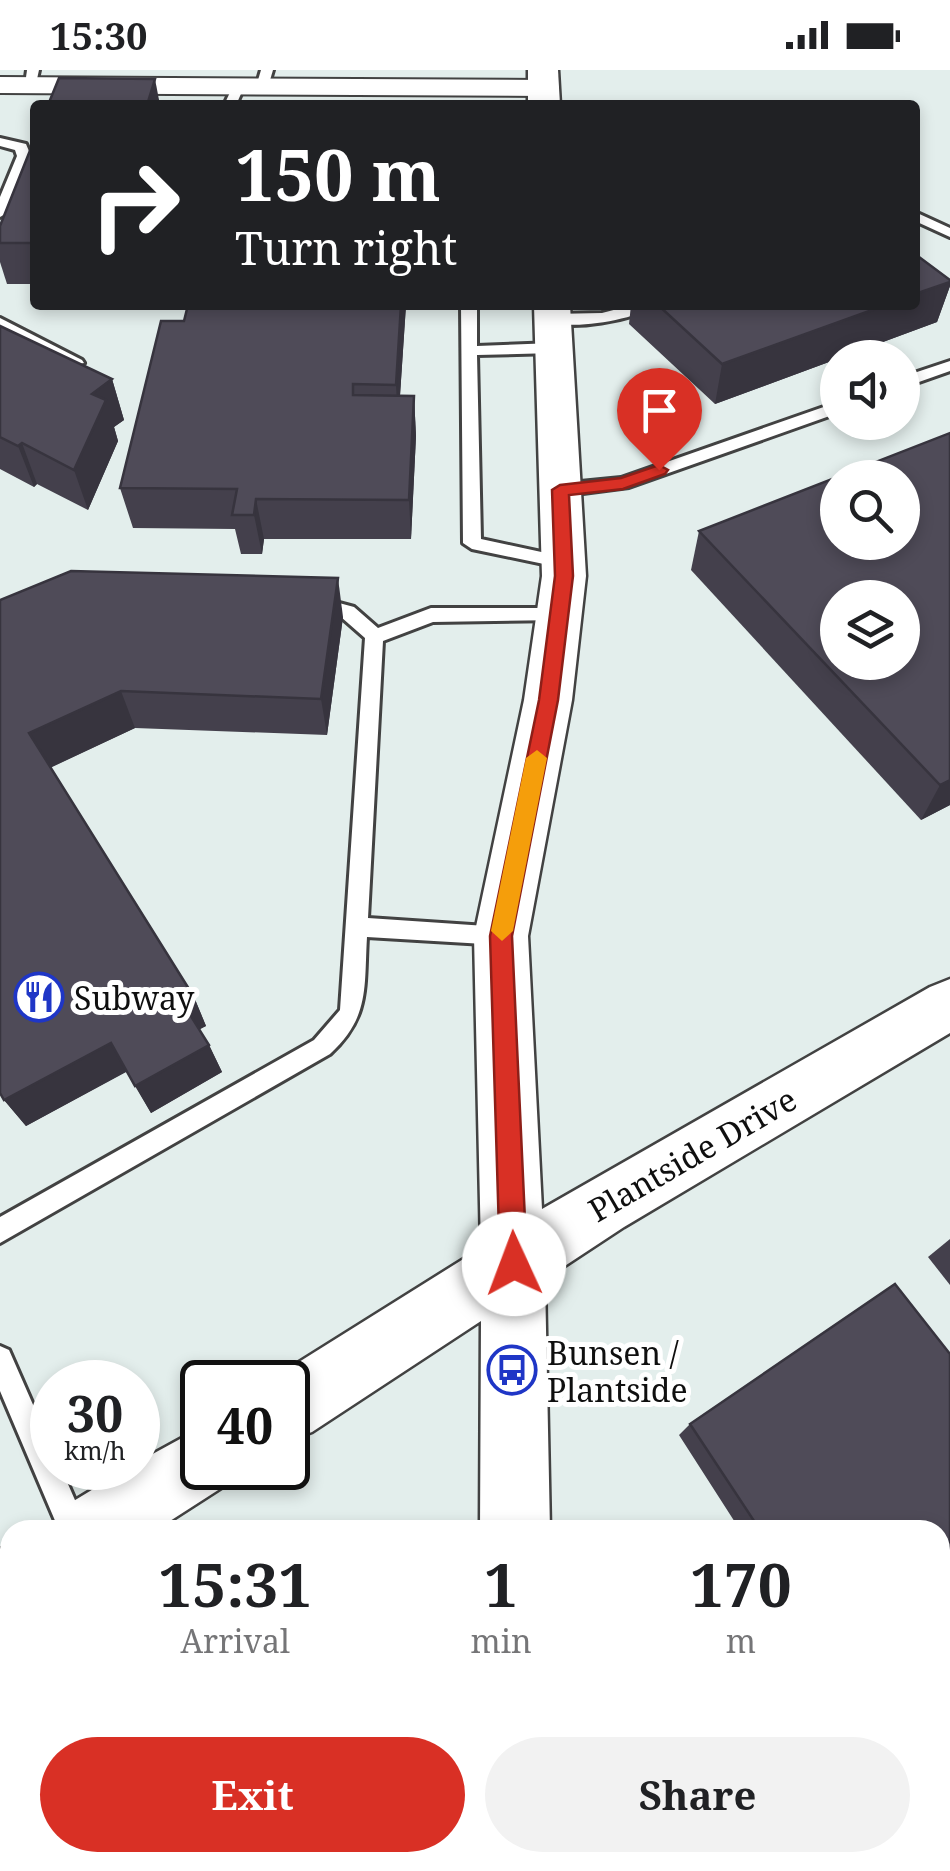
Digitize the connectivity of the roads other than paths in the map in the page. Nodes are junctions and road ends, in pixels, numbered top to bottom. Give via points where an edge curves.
1 (32, 78) edge
2 (0, 86) edge
3 (249, 87) edge
4 (543, 88) edge
5 (0, 142) edge
6 (0, 213) edge
7 (920, 218) edge
8 (950, 233) edge
9 (468, 310) edge
10 (632, 310) edge
11 (0, 323) edge
12 (553, 324) edge
13 (469, 351) junction
14 (950, 366) edge
15 (92, 372) edge
16 (920, 377) edge
17 (820, 412) edge
18 (560, 490) junction
19 (563, 562) junction
20 (284, 601) edge
21 (559, 613) junction
22 (374, 636) junction
23 (357, 927) junction
24 (501, 936) junction
25 (950, 1004) edge
26 (0, 1231) edge
27 (514, 1264) junction
28 (0, 1360) edge
29 (310, 1394) edge
30 (180, 1475) edge
31 (96, 1520) edge
32 (111, 1520) edge
33 (515, 1520) edge

1 - 2 street
1 - 3 street
3 - 4 street
5 - 6 lane via 24,156
7 - 8 lane
9 - 13 lane
10 - 12 lane
11 - 15 lane
12 - 13 lane
12 - 18 street
13 - 19 lane via 472,543
14 - 16 lane
17 - 18 lane via 623,483
18 - 19 street
19 - 21 street
20 - 22 lane via 342,608
21 - 22 lane via 431,616
21 - 24 street
22 - 23 lane
23 - 24 lane
23 - 26 lane via 352,1012 322,1047
24 - 27 street
25 - 27 street, Plantside Drive via 618,1196
27 - 29 street, Plantside Drive
27 - 33 street
28 - 31 lane
30 - 32 street

